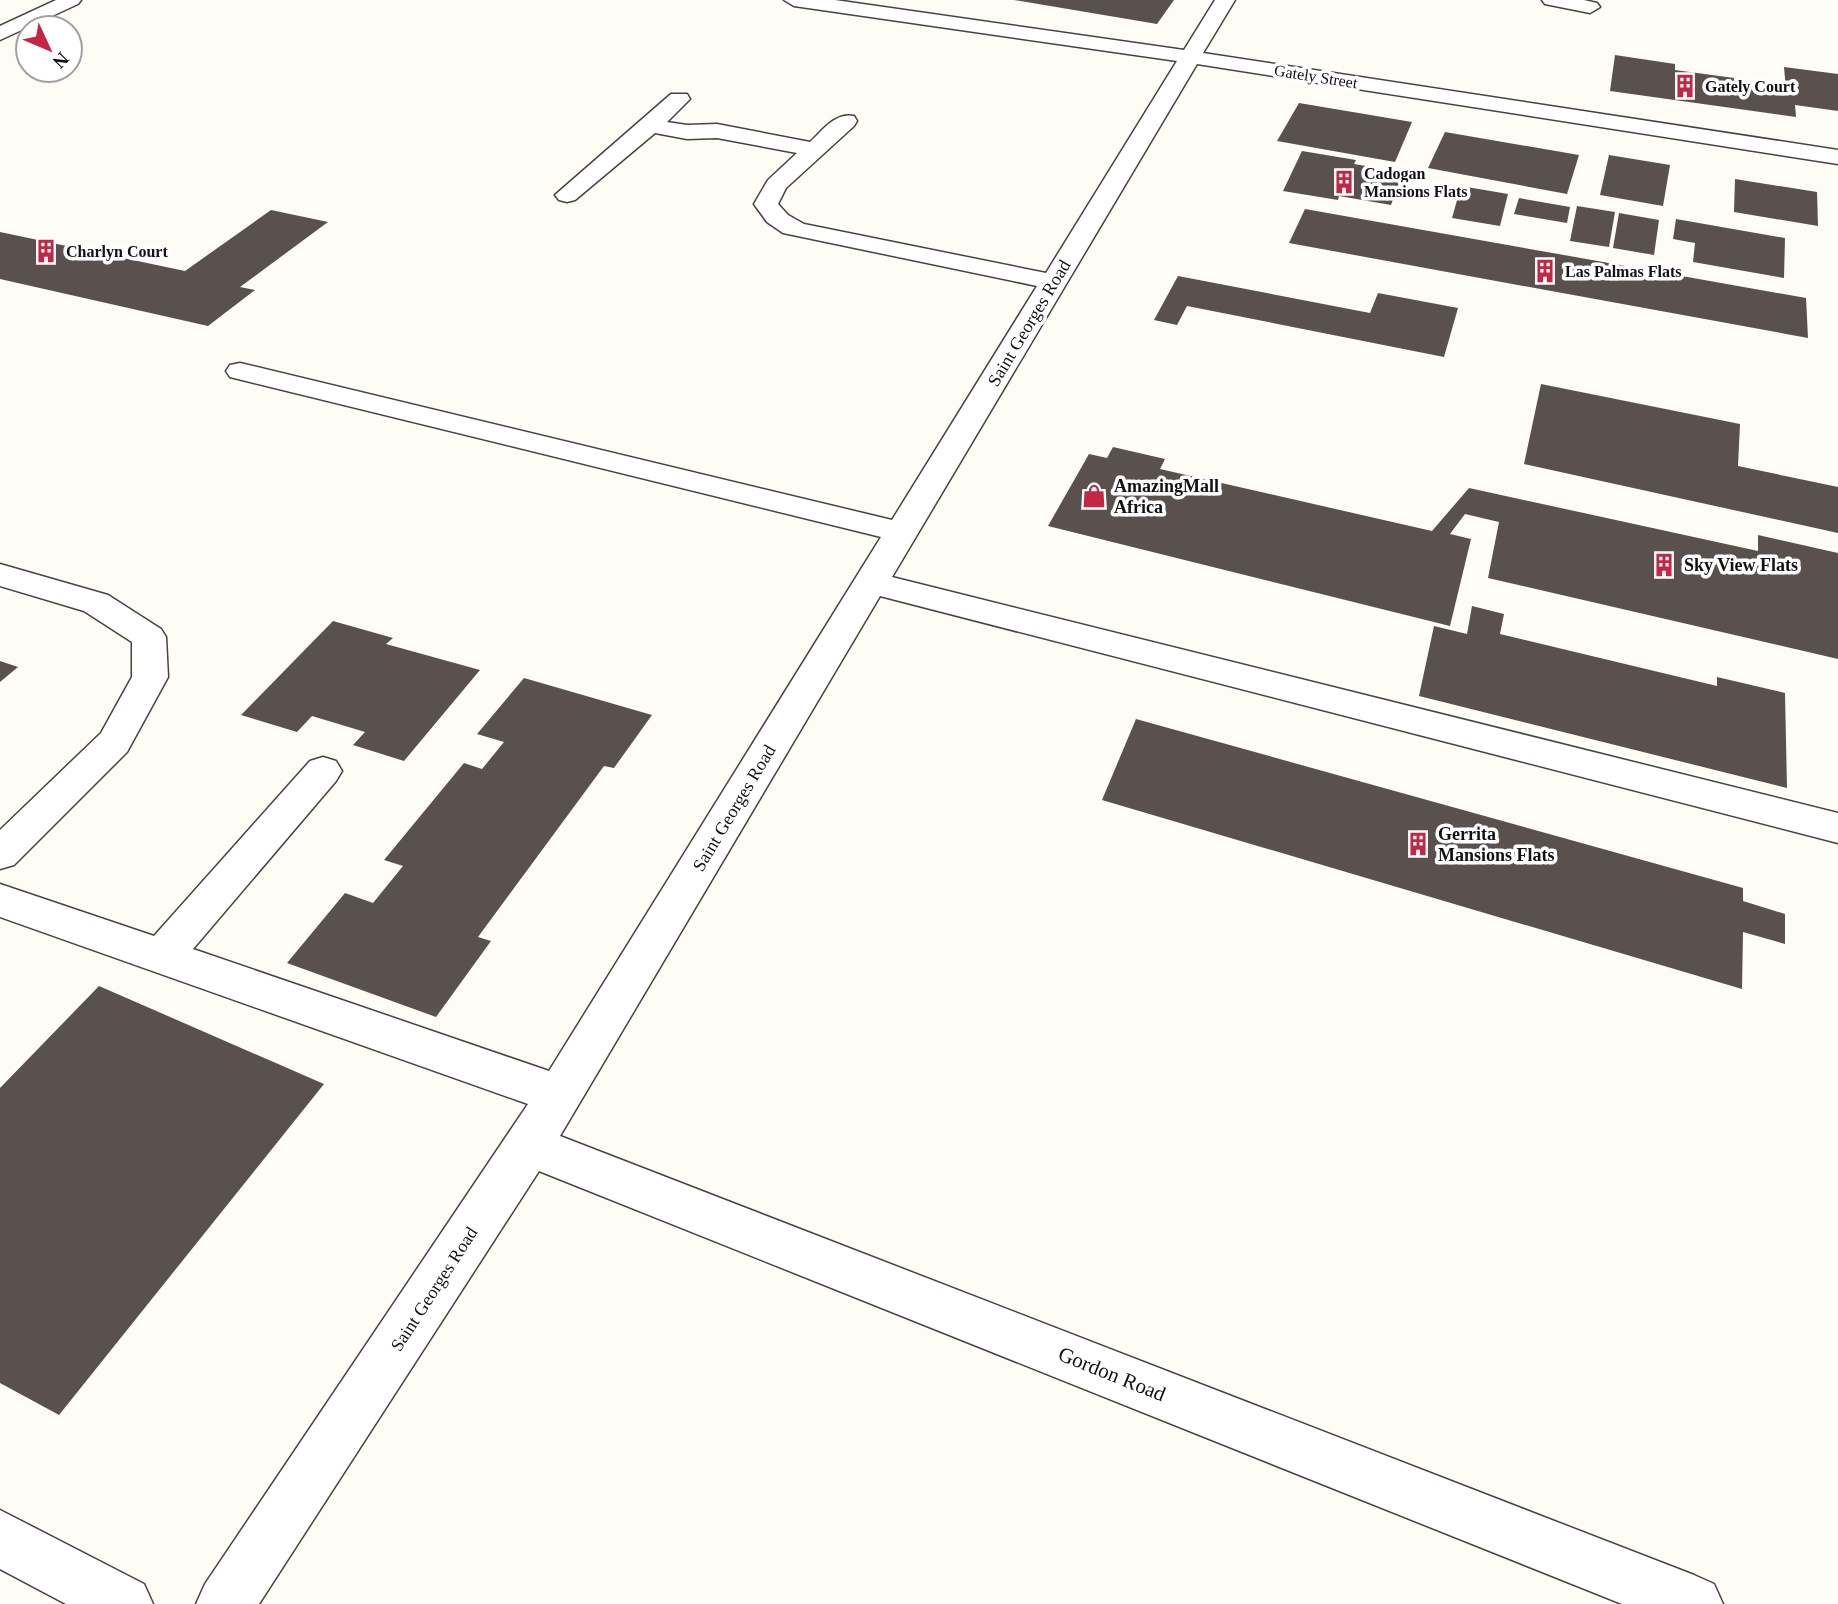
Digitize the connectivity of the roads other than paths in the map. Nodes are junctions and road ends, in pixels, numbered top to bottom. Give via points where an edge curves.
1 (71, 0) edge
2 (794, 0) edge
3 (1226, 0) edge
4 (1552, 0) edge
5 (850, 4) edge
6 (1590, 7) dead end
7 (0, 34) edge
8 (1191, 57) junction
9 (679, 99) dead end
10 (846, 121) dead end
11 (650, 125) junction
12 (815, 149) junction
13 (1838, 157) edge
14 (567, 195) dead end
15 (1054, 282) junction
16 (240, 371) dead end
17 (902, 532) junction
18 (0, 575) edge
19 (871, 583) junction
20 (323, 772) dead end
21 (1838, 828) edge
22 (0, 854) edge
23 (0, 900) edge
24 (161, 957) junction
25 (559, 1095) junction
26 (529, 1145) junction
27 (0, 1538) edge
28 (124, 1604) edge
29 (225, 1604) edge
30 (1694, 1604) edge

1 - 7 street
2 - 5 street, Gately Street
3 - 8 street, Saint Georges Road
4 - 6 street
5 - 8 street, Gately Street
8 - 13 street, Gately Street
8 - 15 street, Saint Georges Road
9 - 11 street
10 - 12 street
11 - 12 street via 687,132 717,131
11 - 14 street
12 - 15 street via 776,185 766,204 783,224
15 - 17 street, Saint Georges Road
16 - 17 street
17 - 19 street, Saint Georges Road
18 - 22 street via 96,603 149,637 150,677 114,742
19 - 21 street
19 - 25 street, Saint Georges Road
20 - 24 street
23 - 24 street
24 - 25 street
25 - 26 street, Saint Georges Road
26 - 29 street, Saint Georges Road
26 - 30 street, Gordon Road
27 - 28 street

